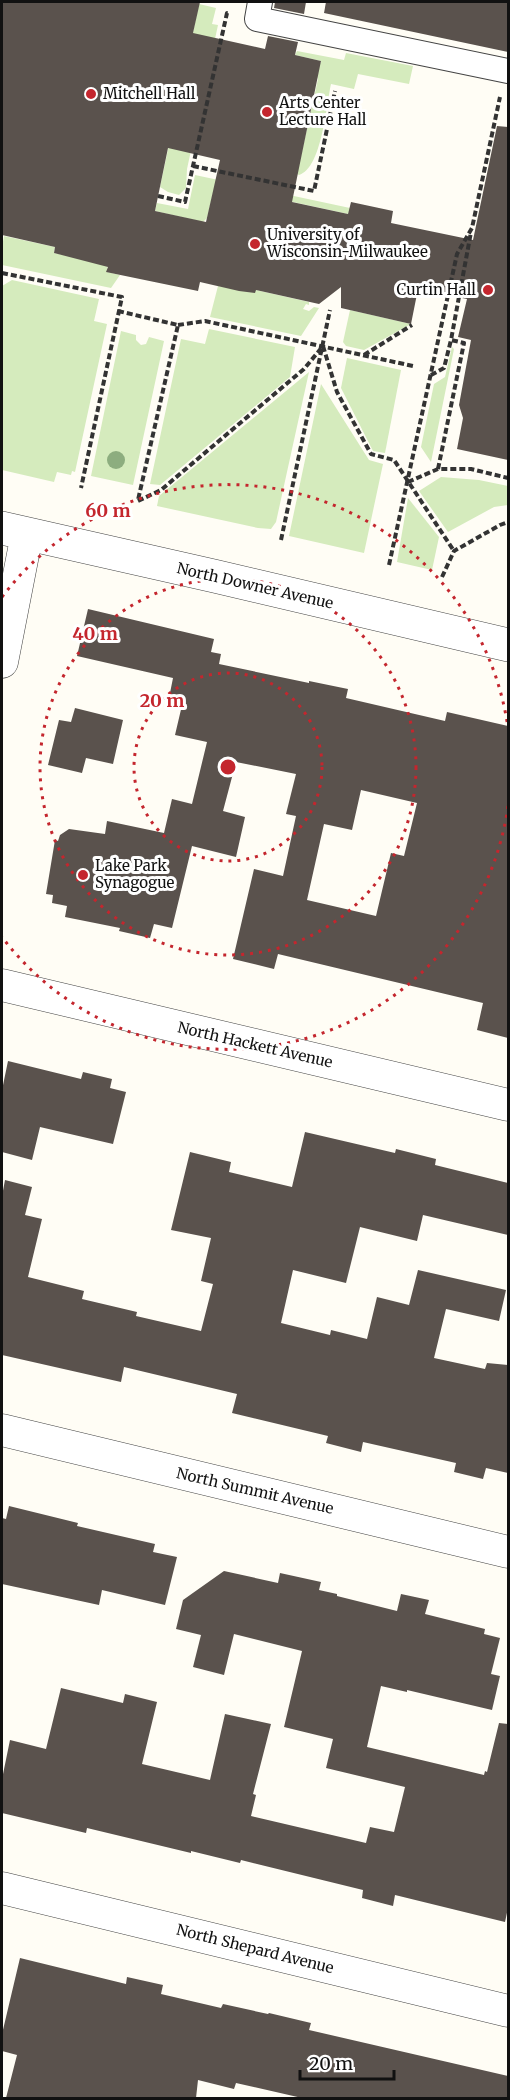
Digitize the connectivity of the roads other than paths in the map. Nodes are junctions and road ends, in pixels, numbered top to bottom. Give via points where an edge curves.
1 (259, 10) edge
2 (507, 70) edge
3 (14, 531) edge
4 (508, 645) edge
5 (2, 662) edge
6 (2, 985) edge
7 (508, 1105) edge
8 (2, 1430) edge
9 (508, 1552) edge
10 (2, 1888) edge
11 (508, 2010) edge

1 - 2 street
3 - 4 street, North Downer Avenue
3 - 5 street
6 - 7 street, North Hackett Avenue
8 - 9 street, North Summit Avenue
10 - 11 street, North Shepard Avenue

